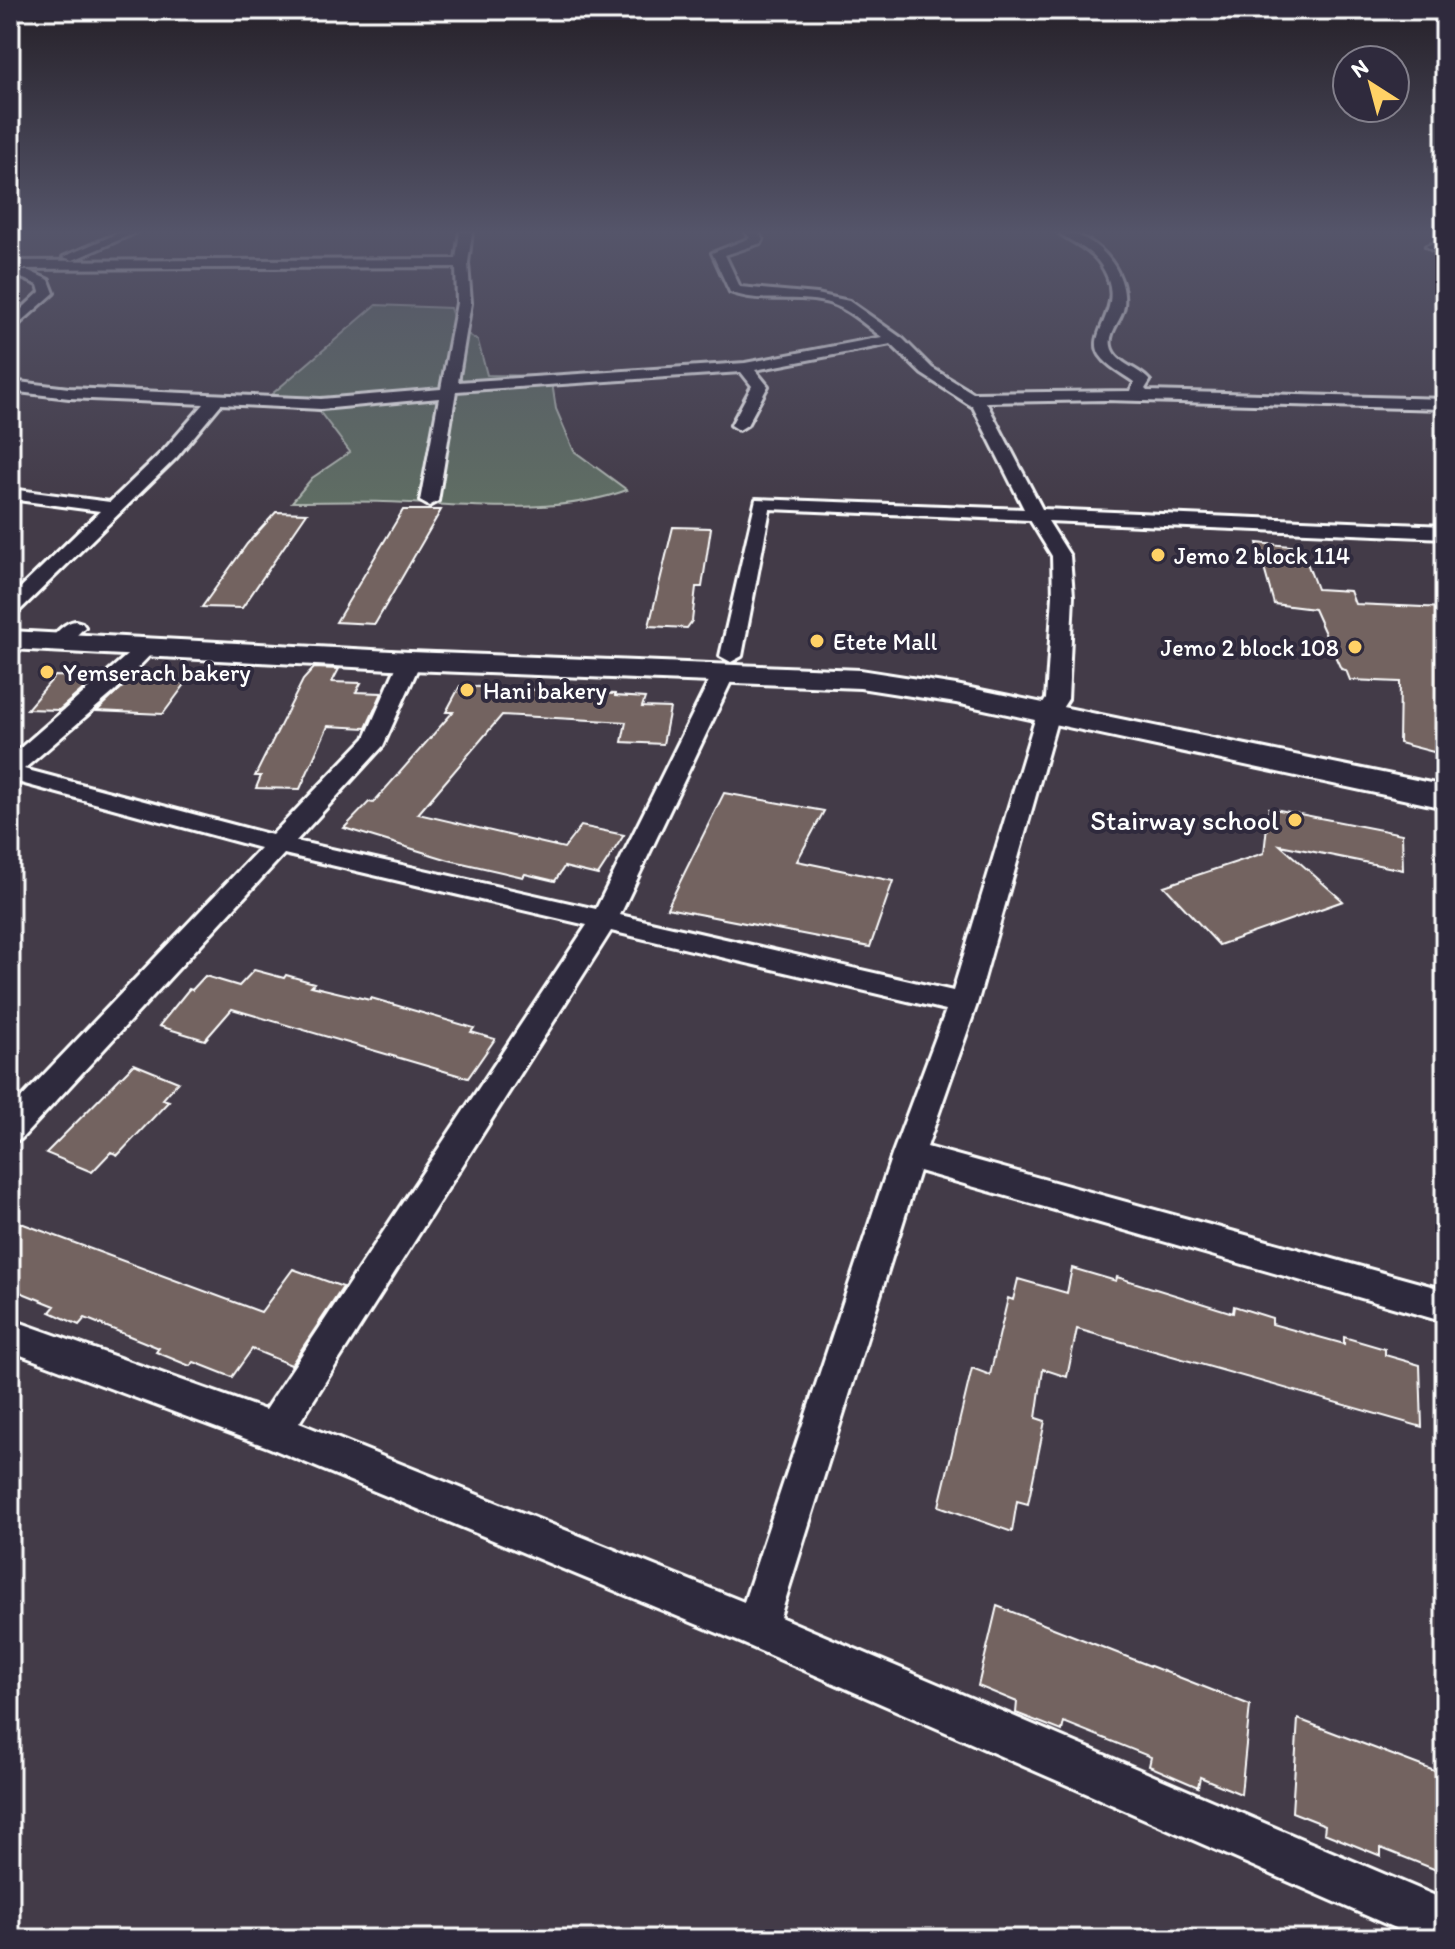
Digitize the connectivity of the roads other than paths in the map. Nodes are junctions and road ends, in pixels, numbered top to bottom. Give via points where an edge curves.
1 (460, 323) edge
2 (871, 323) edge
3 (1109, 323) edge
4 (894, 339) junction
5 (745, 367) junction
6 (10, 386) edge
7 (446, 390) junction
8 (1143, 396) junction
9 (972, 398) junction
10 (215, 401) junction
11 (1445, 404) edge
12 (739, 425) dead end
13 (10, 494) edge
14 (429, 501) dead end
15 (115, 508) junction
16 (1035, 514) junction
17 (1445, 532) edge
18 (10, 609) edge
19 (10, 624) edge
20 (67, 634) junction
21 (10, 640) edge
22 (148, 647) junction
23 (410, 661) junction
24 (728, 663) junction
25 (1052, 706) junction
26 (10, 771) edge
27 (1445, 773) edge
28 (1445, 797) edge
29 (280, 845) junction
30 (604, 920) junction
31 (963, 1004) junction
32 (10, 1130) edge
33 (908, 1155) junction
34 (1445, 1306) edge
35 (10, 1335) edge
36 (273, 1431) junction
37 (756, 1628) junction
38 (1445, 1925) edge

1 - 7 street
2 - 4 street
3 - 8 street via 1103,345 1107,355 1142,381 1137,389
4 - 5 street
4 - 9 street via 927,371
5 - 7 street
5 - 12 street via 760,386
6 - 10 street
7 - 10 street via 344,404
7 - 14 street
8 - 9 street
8 - 11 street
9 - 16 street
10 - 15 street
13 - 15 street
15 - 18 street
16 - 17 street
16 - 24 street via 762,503
16 - 25 street via 1061,556 1063,596
19 - 20 street
20 - 21 street
20 - 22 street
20 - 24 street via 429,645
22 - 23 street
22 - 26 street
23 - 24 street
23 - 29 street via 375,741
24 - 25 street
24 - 30 street
25 - 27 street
25 - 28 street
25 - 31 street
26 - 29 street
29 - 30 street
29 - 32 street
30 - 31 street
30 - 36 street
31 - 33 street
33 - 34 street
33 - 37 street
35 - 36 street
36 - 37 street
37 - 38 street

